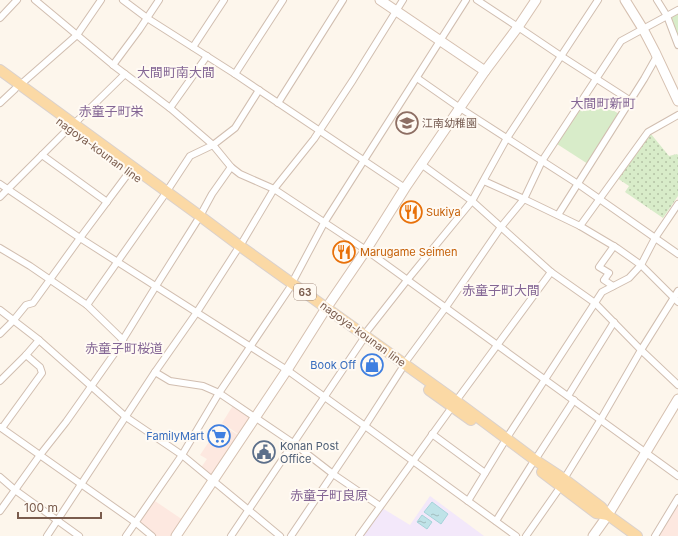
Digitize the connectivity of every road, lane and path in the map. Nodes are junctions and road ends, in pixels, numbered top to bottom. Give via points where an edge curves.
1 (17, 0) edge
2 (35, 0) edge
3 (101, 0) edge
4 (123, 0) edge
5 (159, 0) edge
6 (224, 0) edge
7 (283, 0) edge
8 (343, 0) edge
9 (380, 0) edge
10 (403, 0) edge
11 (466, 0) edge
12 (477, 0) edge
13 (536, 0) edge
14 (598, 0) edge
15 (624, 0) edge
16 (657, 0) edge
17 (396, 10) junction
18 (678, 10) edge
19 (667, 16) junction
20 (0, 18) edge
21 (147, 18) junction
22 (518, 27) junction
23 (643, 29) junction
24 (77, 35) junction
25 (440, 41) junction
26 (678, 45) edge
27 (193, 47) junction
28 (207, 56) junction
29 (561, 56) junction
30 (657, 56) junction
31 (113, 65) junction
32 (0, 70) edge
33 (485, 71) junction
34 (125, 74) junction
35 (235, 74) junction
36 (0, 78) edge
37 (417, 78) junction
38 (596, 79) junction
39 (18, 87) junction
40 (259, 90) junction
41 (631, 101) junction
42 (678, 101) edge
43 (0, 103) edge
44 (278, 103) junction
45 (170, 108) junction
46 (460, 108) junction
47 (678, 115) edge
48 (72, 126) junction
49 (319, 131) junction
50 (507, 138) junction
51 (213, 145) junction
52 (42, 155) junction
53 (364, 160) junction
54 (542, 161) junction
55 (421, 164) junction
56 (231, 167) junction
57 (131, 169) junction
58 (484, 181) junction
59 (0, 184) edge
60 (578, 184) junction
61 (405, 188) junction
62 (7, 189) junction
63 (274, 189) junction
64 (165, 194) junction
65 (0, 197) edge
66 (524, 199) junction
67 (600, 199) junction
68 (472, 201) junction
69 (107, 202) junction
70 (678, 204) edge
71 (558, 215) junction
72 (198, 218) junction
73 (324, 223) junction
74 (580, 226) junction
75 (501, 227) junction
76 (80, 238) junction
77 (655, 238) junction
78 (614, 246) junction
79 (0, 248) edge
80 (238, 248) junction
81 (366, 250) junction
82 (678, 254) edge
83 (118, 262) junction
84 (641, 265) junction
85 (551, 272) junction
86 (408, 279) junction
87 (50, 280) junction
88 (156, 286) junction
89 (291, 286) junction
90 (613, 286) junction
91 (678, 291) edge
92 (676, 300) edge
93 (595, 303) junction
94 (87, 305) junction
95 (446, 307) junction
96 (0, 310) edge
97 (325, 310) junction
98 (197, 312) junction
99 (13, 321) junction
100 (614, 322) junction
101 (0, 334) edge
102 (363, 338) junction
103 (39, 340) junction
104 (123, 340) junction
105 (497, 345) junction
106 (250, 346) junction
107 (641, 350) junction
108 (26, 355) junction
109 (403, 367) junction
110 (287, 370) junction
111 (155, 372) junction
112 (545, 379) junction
113 (0, 381) edge
114 (678, 385) edge
115 (91, 386) junction
116 (220, 393) junction
117 (324, 396) junction
118 (568, 396) junction
119 (678, 399) edge
120 (574, 400) junction
121 (454, 404) junction
122 (126, 416) junction
123 (255, 418) junction
124 (601, 419) junction
125 (365, 426) junction
126 (1, 428) edge
127 (432, 434) junction
128 (505, 441) junction
129 (293, 443) junction
130 (646, 452) junction
131 (40, 455) junction
132 (182, 455) junction
133 (412, 461) junction
134 (533, 462) junction
135 (485, 473) junction
136 (333, 474) junction
137 (678, 476) edge
138 (0, 477) edge
139 (213, 481) junction
140 (562, 483) junction
141 (82, 484) junction
142 (16, 490) junction
143 (678, 498) edge
144 (468, 501) junction
145 (380, 506) junction
146 (0, 511) edge
147 (248, 511) junction
148 (608, 515) junction
149 (58, 520) junction
150 (496, 521) junction
151 (135, 522) junction
152 (47, 536) edge
153 (79, 536) edge
154 (126, 536) edge
155 (152, 536) edge
156 (176, 536) edge
157 (231, 536) edge
158 (280, 536) edge
159 (292, 536) edge
160 (359, 536) edge
161 (516, 536) edge
162 (526, 536) edge
163 (593, 536) edge
164 (636, 536) edge
165 (655, 536) edge

1 - 20 street
2 - 24 street
3 - 24 street
4 - 21 street
5 - 21 street
6 - 27 street
7 - 35 street
8 - 44 street
9 - 17 street
10 - 17 street
11 - 25 street
12 - 22 street
13 - 22 street
14 - 29 street
15 - 23 street
16 - 19 street
17 - 25 street
17 - 49 street
18 - 19 street
19 - 23 street
19 - 26 street
21 - 27 street
21 - 31 street
22 - 29 street
22 - 33 street
23 - 30 street
23 - 38 street via 621,41
24 - 31 street
24 - 39 street
25 - 33 street
25 - 37 street
27 - 28 street
28 - 35 street
28 - 45 street
29 - 38 street
29 - 50 street
30 - 41 street
30 - 42 street
31 - 34 street
32 - 39 main road, nagoya-kounan line / 63
33 - 46 street
34 - 45 street
34 - 48 street
35 - 40 street
36 - 39 main road, nagoya-kounan line / 63
37 - 46 street
37 - 53 street
38 - 41 street
38 - 54 street
39 - 43 street
39 - 48 main road, nagoya-kounan line / 63
40 - 44 street
40 - 51 street via 235,128
41 - 60 street
44 - 49 street
45 - 51 street
46 - 50 street
46 - 55 street
47 - 67 street via 648,132
48 - 52 street
48 - 57 main road, nagoya-kounan line / 63
49 - 53 street
49 - 63 street
50 - 54 street
50 - 58 street
51 - 56 street
51 - 64 street via 190,156
52 - 62 street
52 - 69 street
53 - 61 street
53 - 73 street
54 - 60 street
54 - 66 street
55 - 61 street
55 - 68 street
56 - 63 street via 240,174
56 - 72 street
57 - 64 main road, nagoya-kounan line / 63
57 - 69 street
58 - 66 street
58 - 68 street
59 - 62 street
60 - 67 street
60 - 71 street
61 - 81 street
62 - 65 street
62 - 76 street
63 - 73 street
63 - 80 street
64 - 72 main road, nagoya-kounan line / 63
64 - 83 street
66 - 71 street
66 - 75 street
67 - 74 street
67 - 77 street
68 - 75 street
68 - 86 street
69 - 76 street
70 - 77 street
71 - 74 street
72 - 80 main road, nagoya-kounan line / 63
72 - 88 street
73 - 81 street
73 - 89 street
74 - 78 street
75 - 85 street
75 - 95 street
76 - 83 street
76 - 87 street
77 - 82 street
77 - 84 street
78 - 84 street
78 - 90 street via 598,267 608,273 604,280
79 - 87 street
80 - 89 main road, nagoya-kounan line / 63
80 - 98 street
81 - 86 street
81 - 97 street
83 - 88 street
83 - 94 street
84 - 90 street via 629,278
84 - 92 street
85 - 93 street
85 - 105 street
86 - 95 street
86 - 102 street
87 - 94 street
87 - 99 street via 33,303 26,306
88 - 98 street
88 - 104 street
89 - 97 main road, nagoya-kounan line / 63
89 - 106 street
90 - 93 street via 602,292
91 - 92 street
92 - 107 street
93 - 100 street
93 - 112 street
94 - 104 street
95 - 105 street
95 - 109 street
96 - 99 street
97 - 102 main road, nagoya-kounan line / 63
97 - 110 street
98 - 106 street
98 - 111 street
99 - 101 street
99 - 103 street
100 - 107 street
100 - 118 street
102 - 109 main road, nagoya-kounan line / 63
102 - 117 street
103 - 108 street
103 - 115 street
104 - 115 street
105 - 112 street
105 - 121 street
106 - 110 street
106 - 116 street
107 - 114 street
107 - 124 street
108 - 113 street
108 - 126 street via 40,367 42,373
109 - 121 main road, nagoya-kounan line / 63
109 - 125 street
110 - 117 street
110 - 123 street
111 - 116 street via 170,381 203,386
111 - 122 street
112 - 118 street
112 - 128 street
115 - 122 street
115 - 131 street
116 - 123 street
116 - 132 street
117 - 125 street
117 - 129 street
118 - 120 street
119 - 130 street
120 - 124 street
120 - 134 street
121 - 127 street
121 - 128 main road, nagoya-kounan line / 63
122 - 132 street
122 - 141 street
123 - 129 street
123 - 139 street
124 - 130 street
124 - 140 street
125 - 133 street
125 - 136 street
126 - 131 street
127 - 133 street
127 - 135 street
128 - 134 main road, nagoya-kounan line / 63
128 - 135 street
129 - 136 street
129 - 147 street
130 - 137 street
130 - 148 street
131 - 141 street
131 - 142 street
132 - 139 street
132 - 151 street
133 - 144 street
133 - 145 street
134 - 140 main road, nagoya-kounan line / 63
134 - 150 street
135 - 144 street
136 - 145 street
136 - 159 street
138 - 142 street
139 - 147 street
139 - 156 street
140 - 148 main road, nagoya-kounan line / 63 via 601,507
140 - 162 street
141 - 149 street
141 - 151 street
142 - 146 street
142 - 149 street
143 - 165 street
144 - 150 street
145 - 160 street
147 - 157 street
147 - 158 street
148 - 163 street
148 - 164 main road, nagoya-kounan line / 63
149 - 152 street
149 - 153 street
150 - 161 street
151 - 154 street
151 - 155 street

